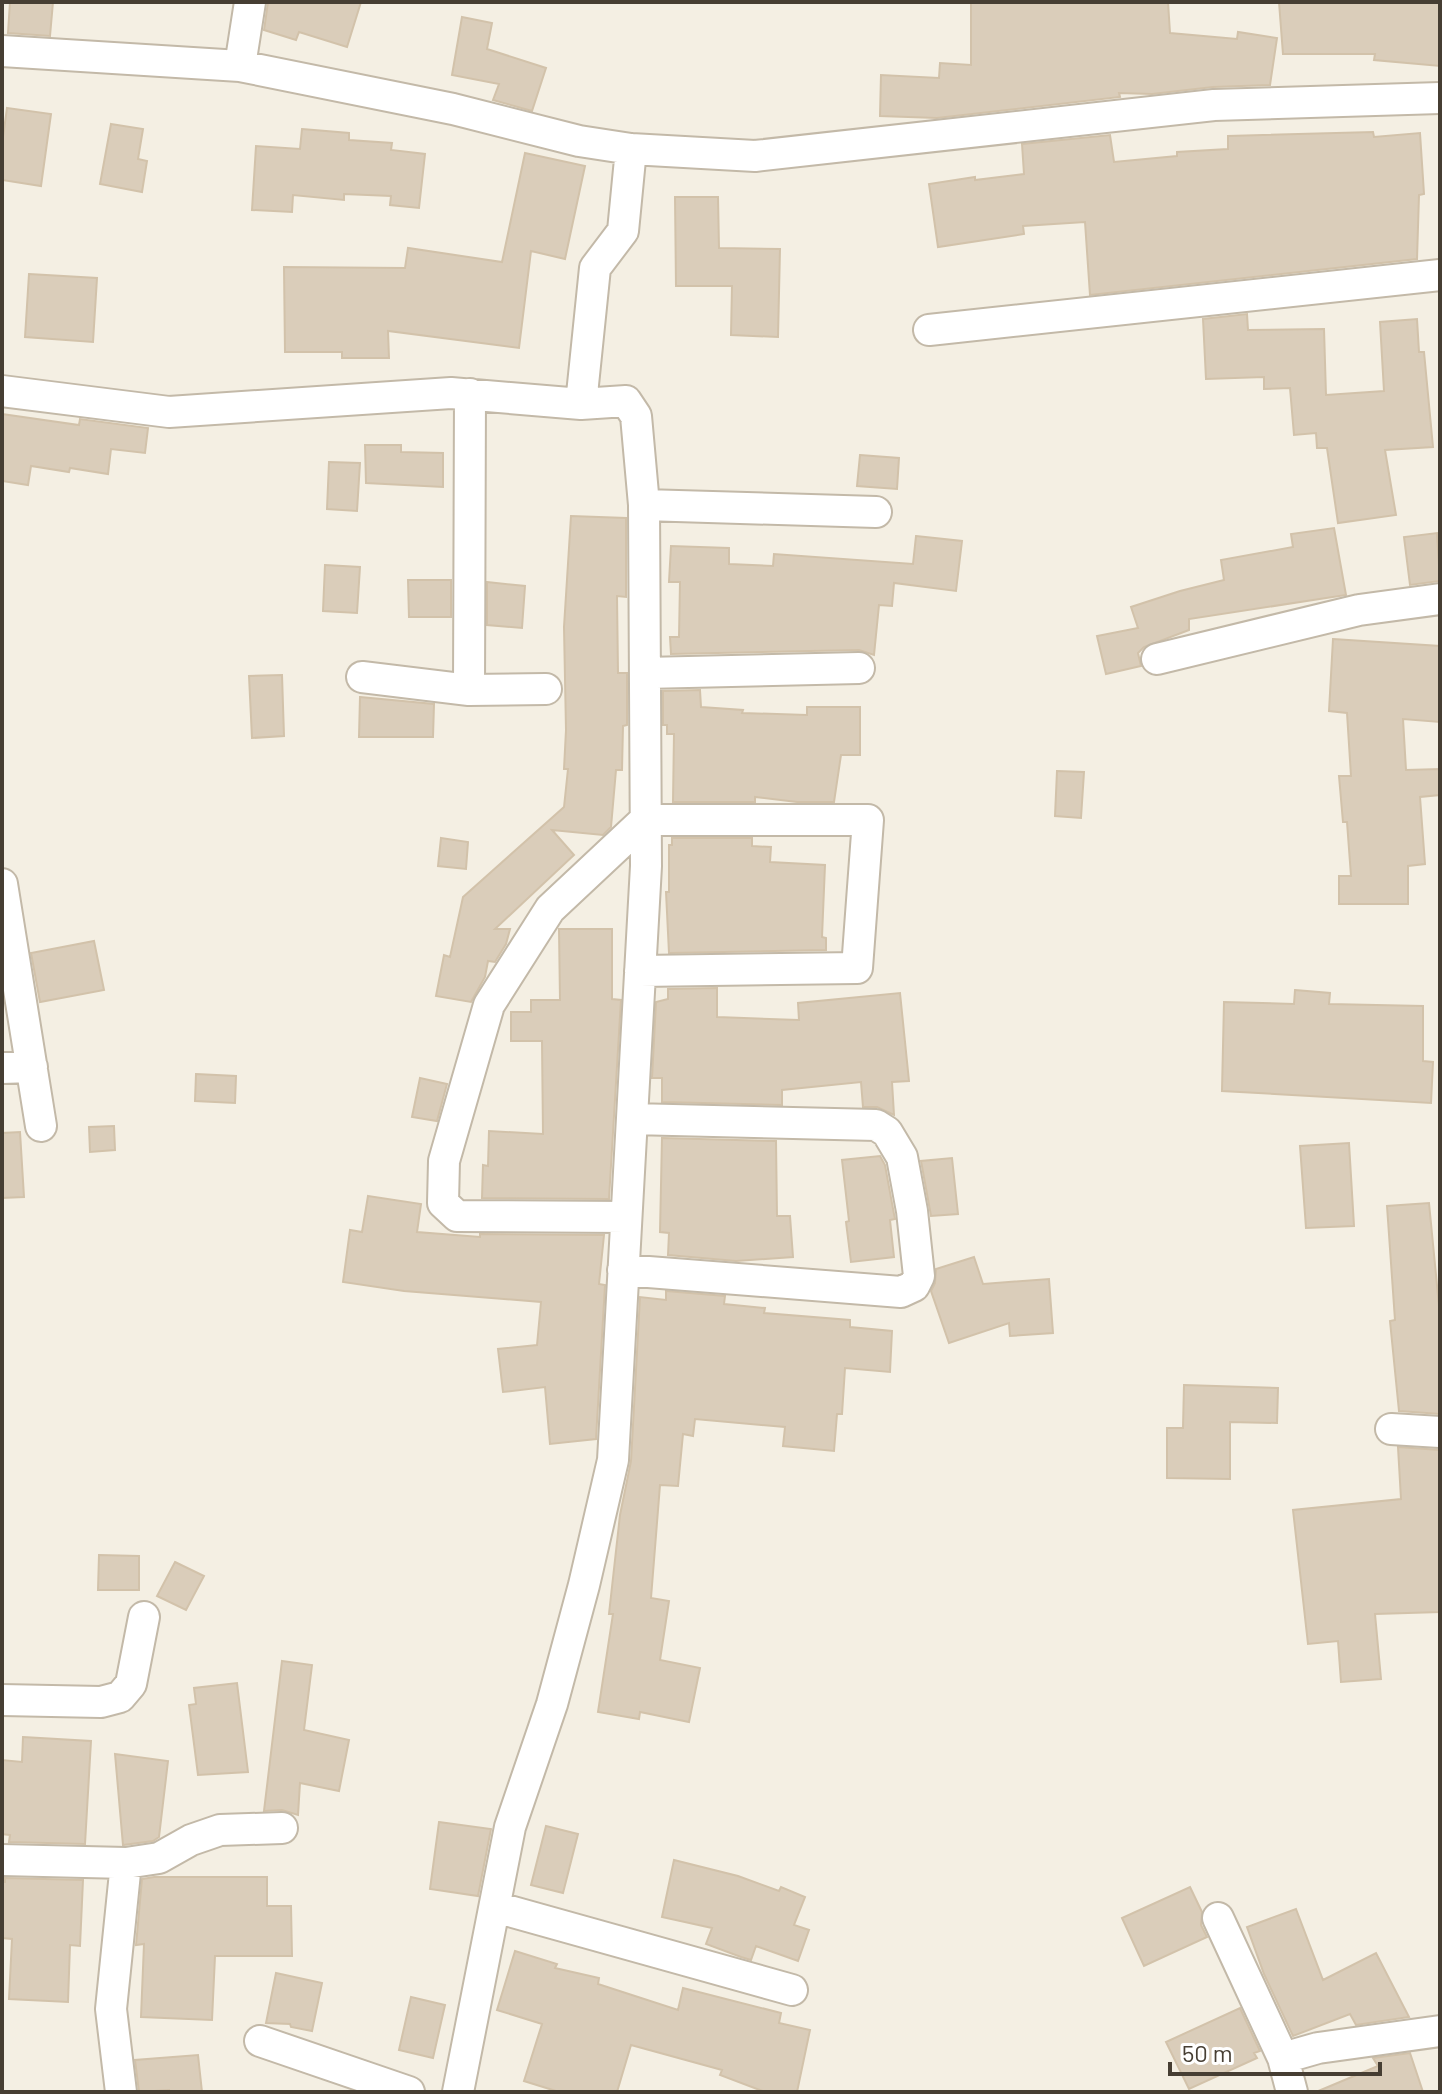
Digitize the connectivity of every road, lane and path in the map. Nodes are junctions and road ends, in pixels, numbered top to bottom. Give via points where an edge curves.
1 (250, 2) edge
2 (2, 51) edge
3 (240, 66) junction
4 (1440, 98) edge
5 (631, 149) junction
6 (1440, 275) edge
7 (929, 330) dead end
8 (2, 391) edge
9 (470, 394) junction
10 (581, 404) junction
11 (644, 505) junction
12 (876, 512) dead end
13 (1440, 599) edge
14 (1157, 659) dead end
15 (859, 668) dead end
16 (645, 673) junction
17 (362, 677) dead end
18 (546, 689) dead end
19 (469, 690) junction
20 (645, 820) junction
21 (2, 884) edge
22 (4, 915) edge
23 (640, 971) junction
24 (17, 1068) edge
25 (632, 1119) junction
26 (41, 1126) dead end
27 (626, 1217) junction
28 (623, 1270) junction
29 (1391, 1429) dead end
30 (1440, 1432) edge
31 (144, 1617) dead end
32 (2, 1700) edge
33 (282, 1828) dead end
34 (2, 1860) edge
35 (126, 1863) junction
36 (495, 1907) junction
37 (1218, 1918) dead end
38 (792, 1990) dead end
39 (1440, 2031) edge
40 (260, 2041) dead end
41 (1283, 2058) junction
42 (121, 2092) edge
43 (409, 2092) edge
44 (458, 2092) edge
45 (1292, 2092) edge

1 - 3 street
2 - 3 street
3 - 5 street
4 - 5 street via 1214,105 755,156
5 - 10 street via 623,231 595,268
6 - 7 street
8 - 9 street via 169,412
9 - 10 street
9 - 19 street
10 - 11 street via 626,401 636,416
11 - 12 street
11 - 16 street
13 - 14 street via 1359,610
15 - 16 street
16 - 20 street
17 - 19 street
18 - 19 street
20 - 23 street
20 - 23 street via 868,820 857,968
20 - 27 street via 550,909 489,1005 444,1161 443,1203 457,1216
21 - 22 street
22 - 24 street
23 - 25 street
24 - 26 street
25 - 27 street
25 - 28 street via 876,1125 887,1132 902,1157 919,1276 914,1286 901,1292
27 - 28 street
28 - 36 street via 613,1460 552,1704 510,1827
29 - 30 street
31 - 32 street via 131,1684 120,1697 101,1702
33 - 35 street via 220,1830 159,1858
34 - 35 street
35 - 42 street via 111,2009
36 - 38 street
36 - 44 street
37 - 41 street
39 - 41 street
40 - 43 street
41 - 45 street

